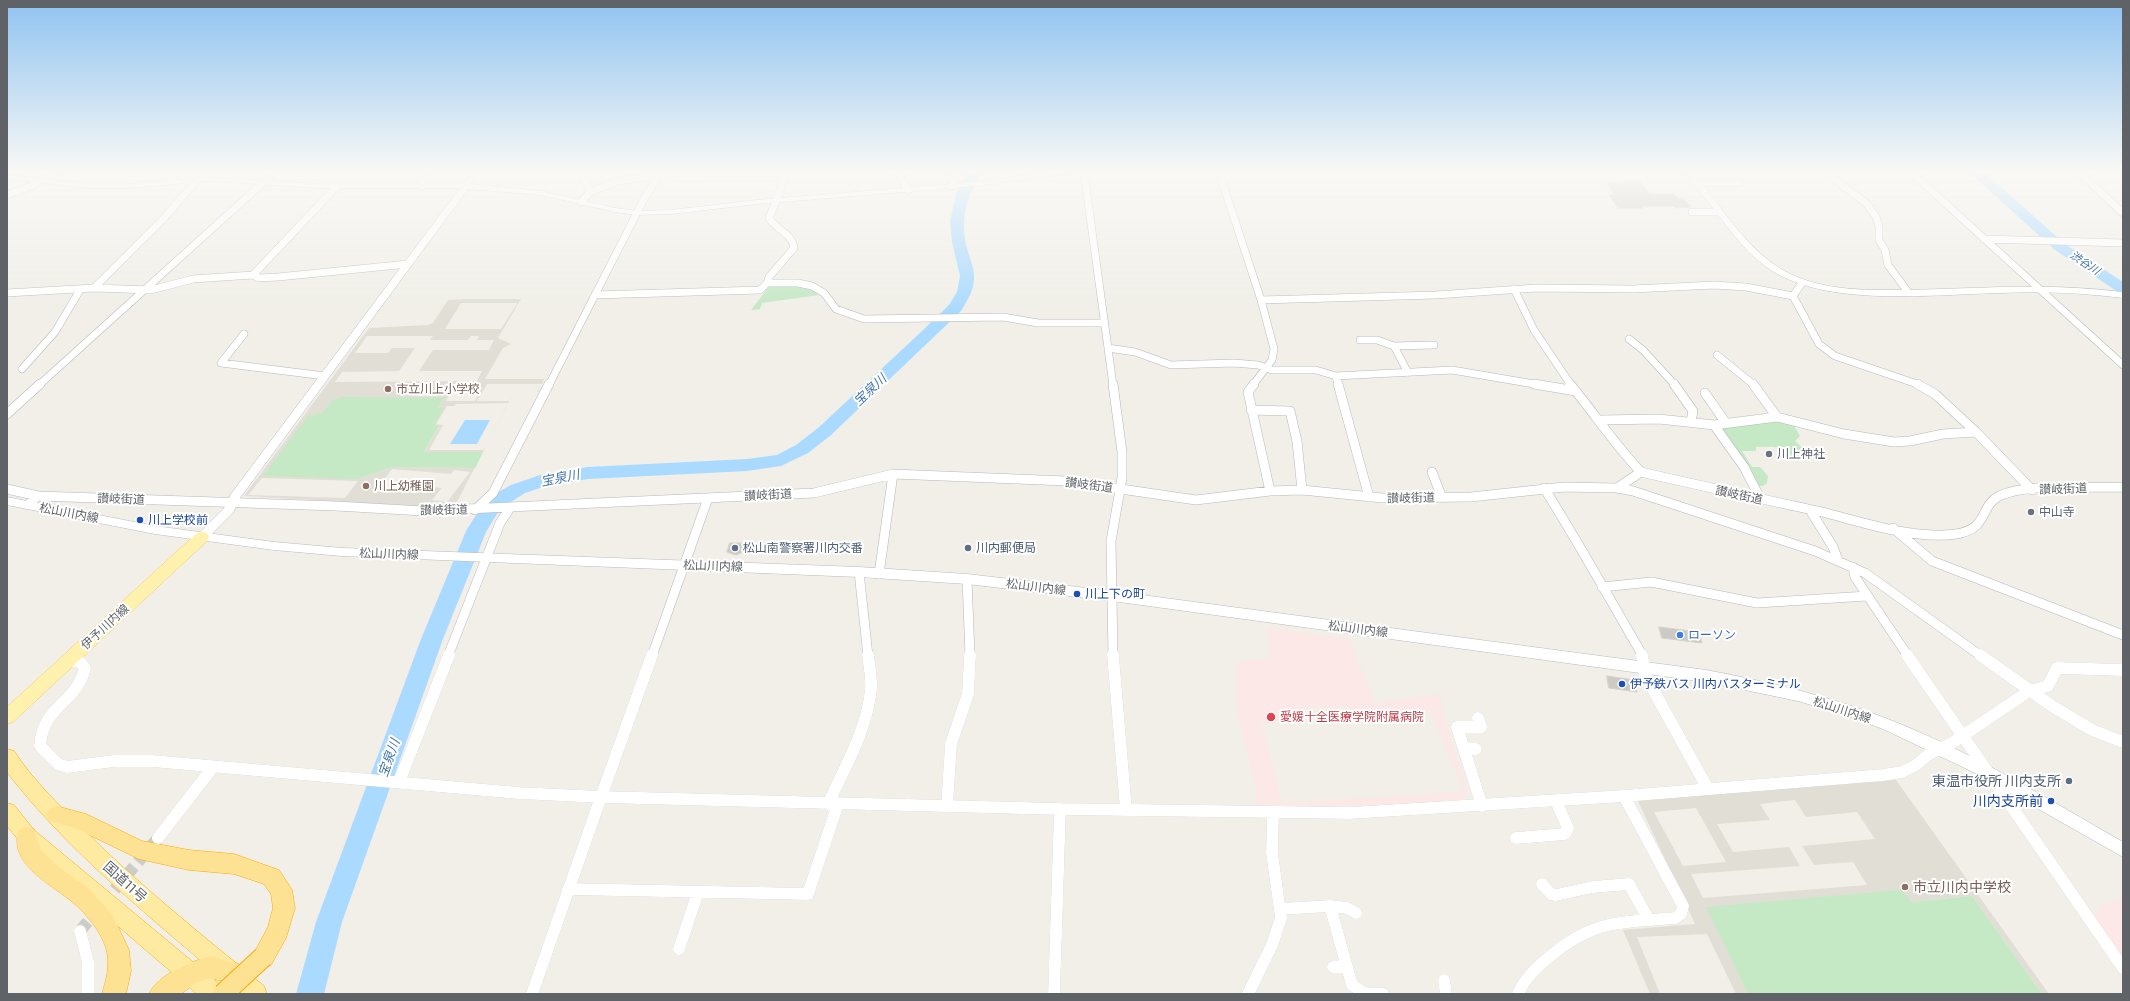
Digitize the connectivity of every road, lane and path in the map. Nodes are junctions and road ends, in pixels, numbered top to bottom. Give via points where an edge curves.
1 (163, 219) edge
2 (223, 219) edge
3 (307, 219) edge
4 (442, 219) edge
5 (635, 219) edge
6 (768, 219) edge
7 (1090, 219) edge
8 (1234, 219) edge
9 (1724, 219) edge
10 (1876, 219) edge
11 (1962, 219) edge
12 (1984, 239) junction
13 (2123, 243) edge
14 (408, 264) junction
15 (254, 276) junction
16 (767, 283) junction
17 (1802, 283) junction
18 (94, 288) junction
19 (80, 290) junction
20 (142, 290) junction
21 (1514, 290) junction
22 (2041, 290) junction
23 (1908, 292) junction
24 (7, 293) edge
25 (595, 295) junction
26 (2123, 295) edge
27 (1793, 296) junction
28 (1261, 300) junction
29 (1104, 323) junction
30 (244, 334) dead end
31 (1629, 339) dead end
32 (1360, 340) dead end
33 (1434, 345) dead end
34 (1394, 346) junction
35 (1108, 348) junction
36 (1718, 355) dead end
37 (2123, 365) edge
38 (1266, 368) junction
39 (22, 369) dead end
40 (1408, 373) junction
41 (325, 376) junction
42 (1336, 376) junction
43 (1576, 391) junction
44 (1705, 393) dead end
45 (1251, 410) junction
46 (7, 414) edge
47 (1777, 417) junction
48 (1600, 420) junction
49 (1691, 422) junction
50 (1726, 423) junction
51 (1714, 425) junction
52 (1976, 432) junction
53 (1432, 472) dead end
54 (1641, 472) junction
55 (893, 474) junction
56 (2123, 487) edge
57 (1544, 488) junction
58 (1617, 488) junction
59 (7, 489) edge
60 (1120, 489) junction
61 (1302, 490) junction
62 (2032, 490) junction
63 (1270, 491) junction
64 (38, 496) junction
65 (1369, 497) junction
66 (708, 498) junction
67 (1442, 498) junction
68 (1761, 500) junction
69 (7, 501) edge
70 (233, 502) junction
71 (28, 505) junction
72 (508, 508) junction
73 (477, 510) junction
74 (1810, 510) junction
75 (1894, 528) junction
76 (202, 537) junction
77 (484, 558) junction
78 (1838, 560) junction
79 (685, 565) junction
80 (1852, 567) junction
81 (859, 572) junction
82 (878, 574) junction
83 (967, 579) junction
84 (1602, 587) junction
85 (1112, 596) junction
86 (1867, 596) junction
87 (2123, 635) edge
88 (70, 660) junction
89 (1644, 668) junction
90 (2123, 670) edge
91 (2029, 691) junction
92 (7, 718) edge
93 (1478, 718) dead end
94 (1962, 736) junction
95 (2123, 742) edge
96 (1939, 748) junction
97 (1464, 749) junction
98 (1476, 749) dead end
99 (7, 758) edge
100 (213, 767) junction
101 (1986, 771) junction
102 (396, 781) junction
103 (1708, 788) junction
104 (1624, 796) junction
105 (601, 797) junction
106 (1556, 801) junction
107 (833, 804) junction
108 (947, 806) junction
109 (1482, 806) junction
110 (1060, 809) junction
111 (1126, 810) junction
112 (7, 811) edge
113 (1273, 812) junction
114 (56, 814) junction
115 (26, 836) junction
116 (158, 838) tunnel mouth
117 (1516, 838) dead end
118 (2123, 850) edge
119 (1542, 884) dead end
120 (568, 889) junction
121 (698, 892) junction
122 (1330, 906) junction
123 (1280, 909) junction
124 (1356, 913) dead end
125 (1649, 920) junction
126 (80, 931) dead end
127 (678, 949) dead end
128 (2123, 968) edge
129 (231, 972) junction
130 (190, 974) junction
131 (1444, 980) dead end
132 (88, 994) edge
133 (114, 994) edge
134 (161, 994) edge
135 (214, 994) edge
136 (223, 994) edge
137 (256, 994) edge
138 (532, 994) edge
139 (1054, 994) edge
140 (1248, 994) edge
141 (1383, 994) edge
142 (1446, 994) edge
143 (1518, 994) edge

1 - 18 street
2 - 20 street
3 - 15 street
4 - 14 street
5 - 25 street
6 - 16 street via 770,223 792,239 794,248 769,277
7 - 29 street
8 - 28 street
9 - 17 street via 1768,264
10 - 23 street via 1879,226 1879,240 1885,250 1888,265
11 - 12 street
12 - 13 street
12 - 22 street
14 - 15 street via 304,276
14 - 41 street
15 - 20 street via 193,279
16 - 25 street via 760,290
16 - 29 street via 798,283 812,286 824,293 840,312 864,319 1003,317 1038,323
17 - 23 street via 1844,292
17 - 27 street
18 - 19 street
18 - 20 street
19 - 24 street
19 - 39 street via 55,332
20 - 46 street
21 - 27 street via 1633,290 1723,285
21 - 28 street
21 - 43 street via 1534,330
22 - 23 street
22 - 26 street via 2095,291
22 - 37 street
25 - 73 street via 494,490
27 - 52 street via 1823,348 1835,356 1935,394
28 - 38 street via 1274,349 1274,355
29 - 35 street
30 - 41 street via 221,363
31 - 49 street via 1642,348 1686,397 1694,411
32 - 34 street via 1377,340
33 - 34 street
34 - 40 street
35 - 38 street via 1135,352 1171,365 1234,363
35 - 60 street via 1122,452
36 - 47 street via 1752,382
38 - 42 street via 1316,370
38 - 45 street via 1248,392
40 - 42 street
40 - 43 street via 1452,370
41 - 70 street
42 - 65 street
43 - 48 street
44 - 50 street
45 - 61 street via 1290,411 1297,441
45 - 63 street
47 - 50 street
47 - 52 street via 1844,434 1894,442
48 - 49 street via 1659,419
48 - 54 street via 1624,454
49 - 51 street
50 - 51 street
51 - 68 street via 1737,456
52 - 62 street
53 - 67 street
54 - 58 street
54 - 68 street, 讃岐街道
55 - 60 street, 讃岐街道 via 1066,481
55 - 66 street, 讃岐街道 via 814,493
55 - 82 street
56 - 62 street, 讃岐街道
57 - 58 street, 讃岐街道
57 - 67 street, 讃岐街道
57 - 84 street via 1577,539
58 - 78 street, 讃岐街道 via 1650,496
59 - 64 street, 讃岐街道
60 - 63 street, 讃岐街道 via 1196,500
60 - 85 street via 1111,540
61 - 63 street, 讃岐街道
61 - 65 street, 讃岐街道
62 - 75 street, 讃岐街道 via 2013,492 1994,499 1989,504 1982,522 1963,533 1930,534
64 - 70 street, 讃岐街道
64 - 71 street
65 - 67 street, 讃岐街道
66 - 72 street, 讃岐街道
66 - 79 street
68 - 74 street, 讃岐街道
69 - 71 main road, 松山川内線
70 - 73 street, 讃岐街道 via 423,511
70 - 76 street via 229,510
71 - 76 main road, 松山川内線
72 - 73 street, 讃岐街道
72 - 77 street
74 - 75 street, 讃岐街道
74 - 78 street via 1836,551
75 - 87 street via 1932,561
76 - 77 main road, 松山川内線 via 342,552
76 - 88 main road, 伊予川内線
77 - 79 main road, 松山川内線
77 - 102 street
78 - 80 street, 讃岐街道
79 - 81 main road, 松山川内線
79 - 105 street
80 - 86 street
80 - 91 street, 讃岐街道 via 1874,578
81 - 82 main road, 松山川内線
81 - 107 street via 871,687 869,704 859,737
82 - 83 main road, 松山川内線
83 - 85 main road, 松山川内線
83 - 108 street via 966,601 971,658 969,692 953,737
84 - 86 street via 1651,582 1757,603
84 - 89 street via 1644,658
85 - 89 main road, 松山川内線
85 - 111 street via 1113,659
86 - 94 street
88 - 92 main road, 伊予川内線
88 - 100 street via 80,662 85,668 84,677 79,686 51,713 40,737 40,746 58,764 80,767 132,761
89 - 96 main road, 松山川内線 via 1706,676 1782,691 1853,712
89 - 103 street via 1645,675
90 - 91 street via 2062,667 2054,672 2048,686
91 - 94 street
91 - 95 street, 讃岐街道 via 2071,719
93 - 97 street via 1481,727 1457,727
94 - 96 street
94 - 101 street
96 - 101 main road, 松山川内線
96 - 103 street via 1902,772
97 - 98 street
97 - 109 street
99 - 114 highway, 国道11号 via 23,782
100 - 102 street
100 - 116 street
101 - 118 main road, 松山川内線
101 - 128 street
102 - 105 street via 519,793
103 - 104 street
104 - 106 street
104 - 125 street via 1683,906 1681,914 1675,918
105 - 107 street
105 - 120 street
106 - 109 street
106 - 117 street via 1568,828 1565,834
107 - 108 street
107 - 121 street via 808,894
108 - 110 street
109 - 113 street via 1350,813
110 - 111 street
110 - 139 street
111 - 113 street
112 - 115 highway
113 - 123 street via 1270,834
114 - 129 highway, 国道11号 via 132,889
114 - 136 highway, bridge via 79,820 139,850 189,860 234,864 271,877 281,890 284,908 278,931 263,957
115 - 130 highway
115 - 133 highway via 30,854 52,875 79,894 104,921 118,950 120,971
119 - 125 street via 1551,894 1556,895 1593,887 1629,884
120 - 121 street
120 - 138 street
121 - 127 street
122 - 123 street
122 - 124 street via 1347,908
122 - 141 street via 1339,967 1358,990 1364,993
123 - 140 street via 1278,932
125 - 143 street via 1604,926 1572,939 1531,971
126 - 132 street via 88,949
129 - 130 highway via 209,967
129 - 137 highway, 国道11号
130 - 134 highway
130 - 135 highway
131 - 142 street

